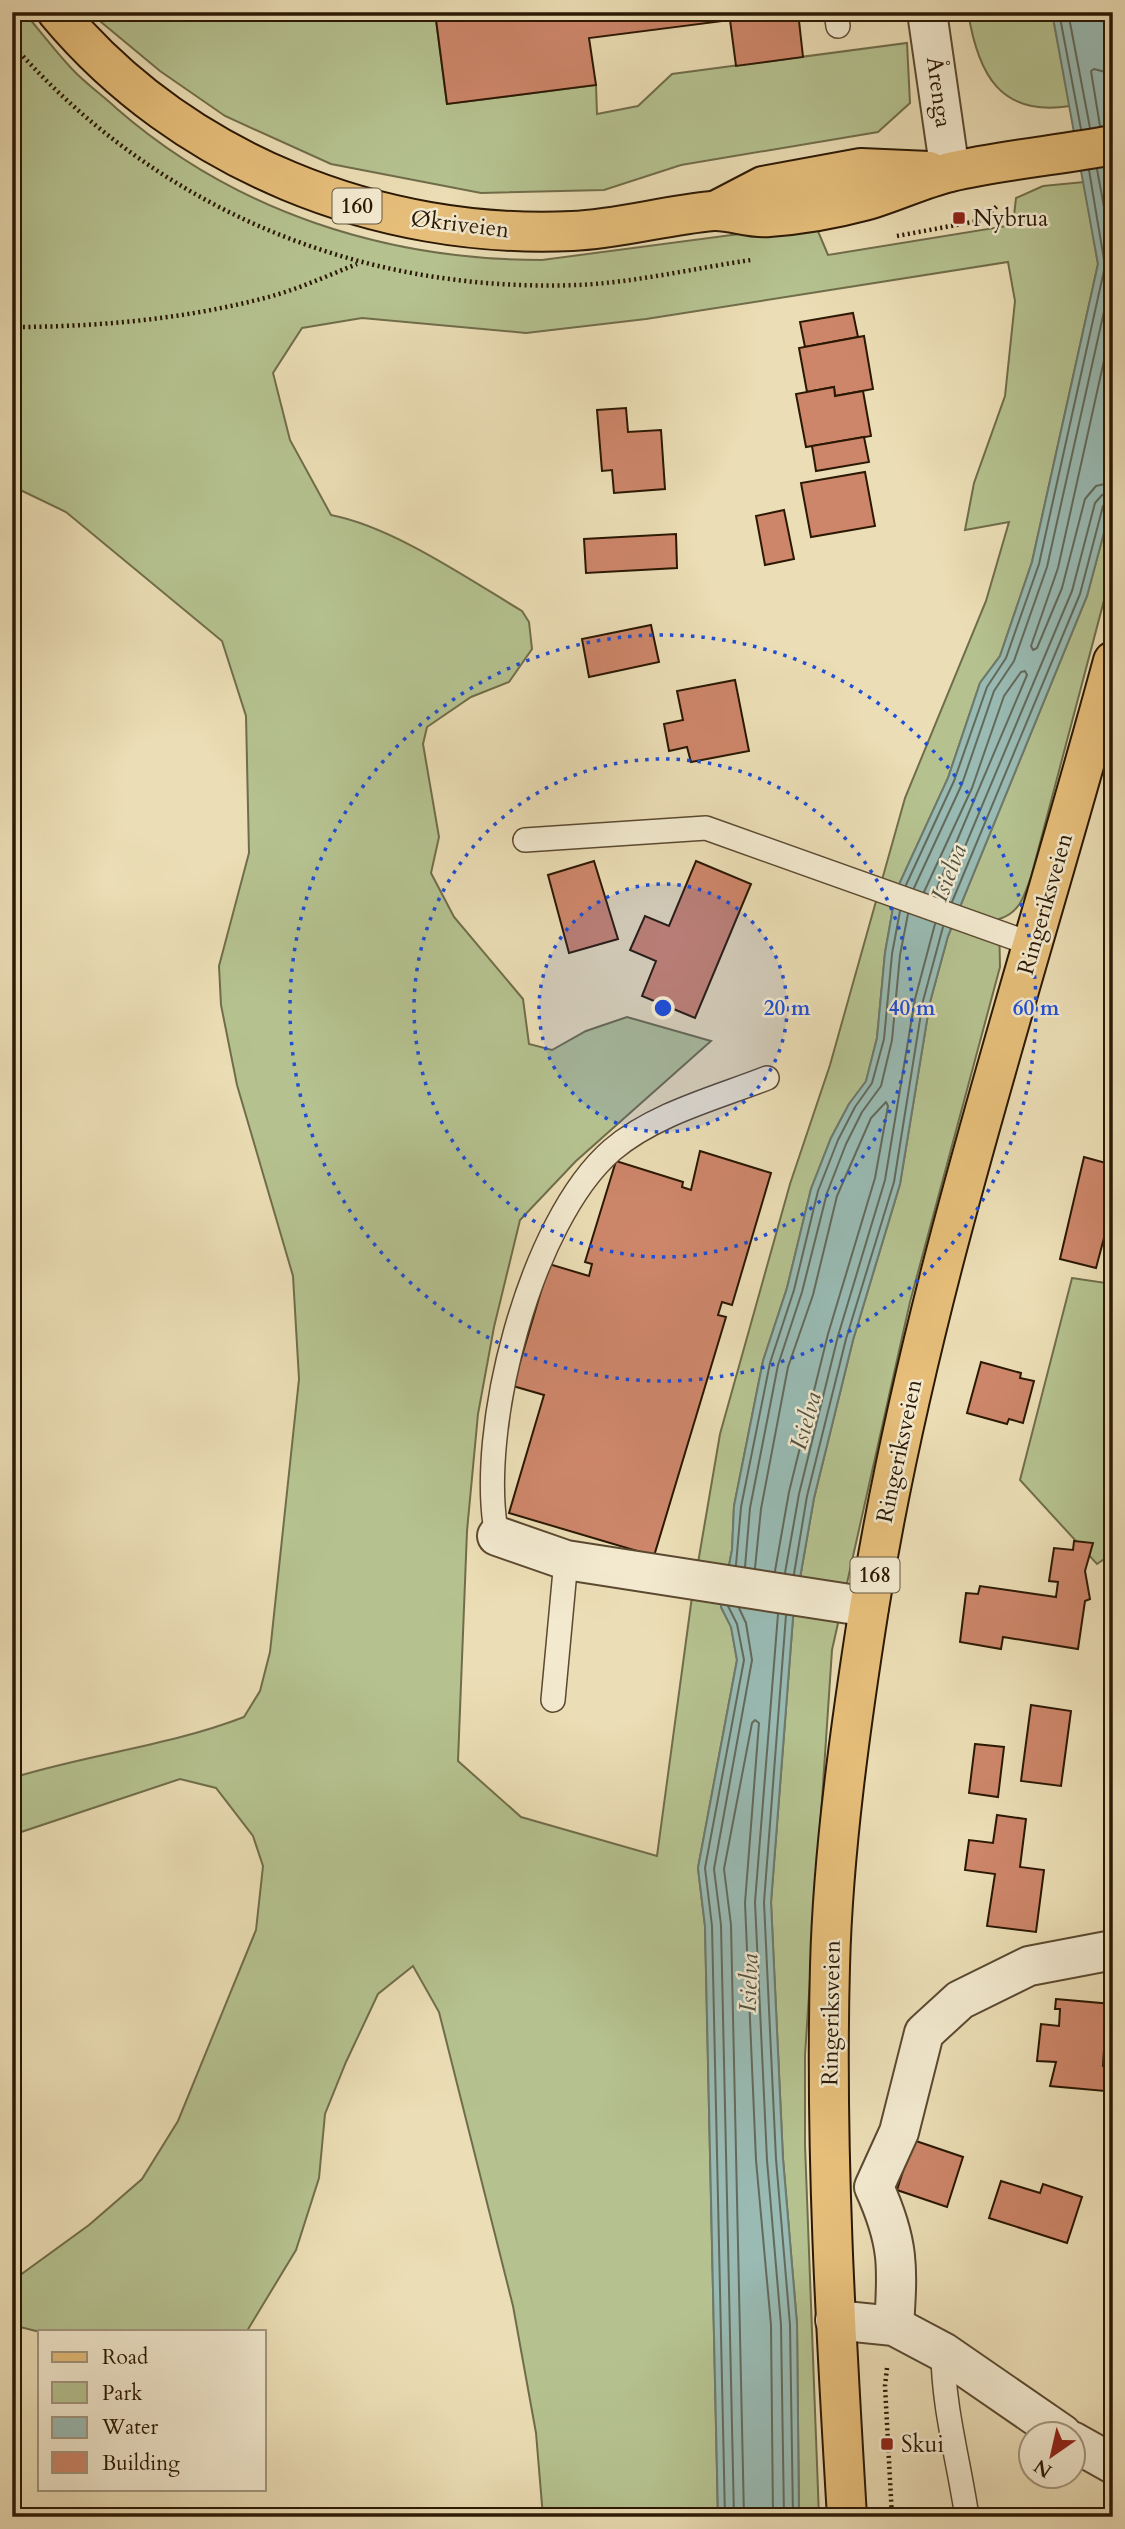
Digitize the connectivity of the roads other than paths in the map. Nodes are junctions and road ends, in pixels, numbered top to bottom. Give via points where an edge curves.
1 (57, 12) edge
2 (927, 12) edge
3 (1113, 145) edge
4 (950, 172) junction
5 (1113, 661) edge
6 (525, 840) dead end
7 (1034, 945) junction
8 (767, 1078) dead end
9 (497, 1536) joint
10 (566, 1560) junction
11 (869, 1607) junction
12 (553, 1700) dead end
13 (1113, 1950) edge
14 (835, 2320) junction
15 (894, 2326) junction
16 (943, 2352) junction
17 (1042, 2420) edge
18 (1086, 2448) edge
19 (1113, 2464) edge
20 (847, 2517) edge
21 (967, 2517) edge

1 - 4 main road, Økriveien / 160 via 108,66 195,133 248,164 372,211 443,225 501,232 573,231 715,211 766,218 836,207
2 - 4 street, Årenga
3 - 4 main road, Økriveien / 160
5 - 7 main road, Ringeriksveien / 168
6 - 7 lane via 706,828
7 - 11 main road, Ringeriksveien / 168 via 983,1115 904,1418
8 - 9 lane via 660,1120 612,1150 569,1201 540,1257 498,1398 490,1503
9 - 10 street
10 - 11 street
10 - 12 lane
11 - 14 main road, Ringeriksveien / 168 via 841,1826 830,1962
13 - 15 street via 1029,1966 960,2000 924,2033 899,2132 874,2187 898,2264
14 - 15 street
14 - 20 main road, Ringeriksveien / 168
15 - 16 street
16 - 17 street
16 - 21 lane via 943,2391 958,2449
18 - 19 street

